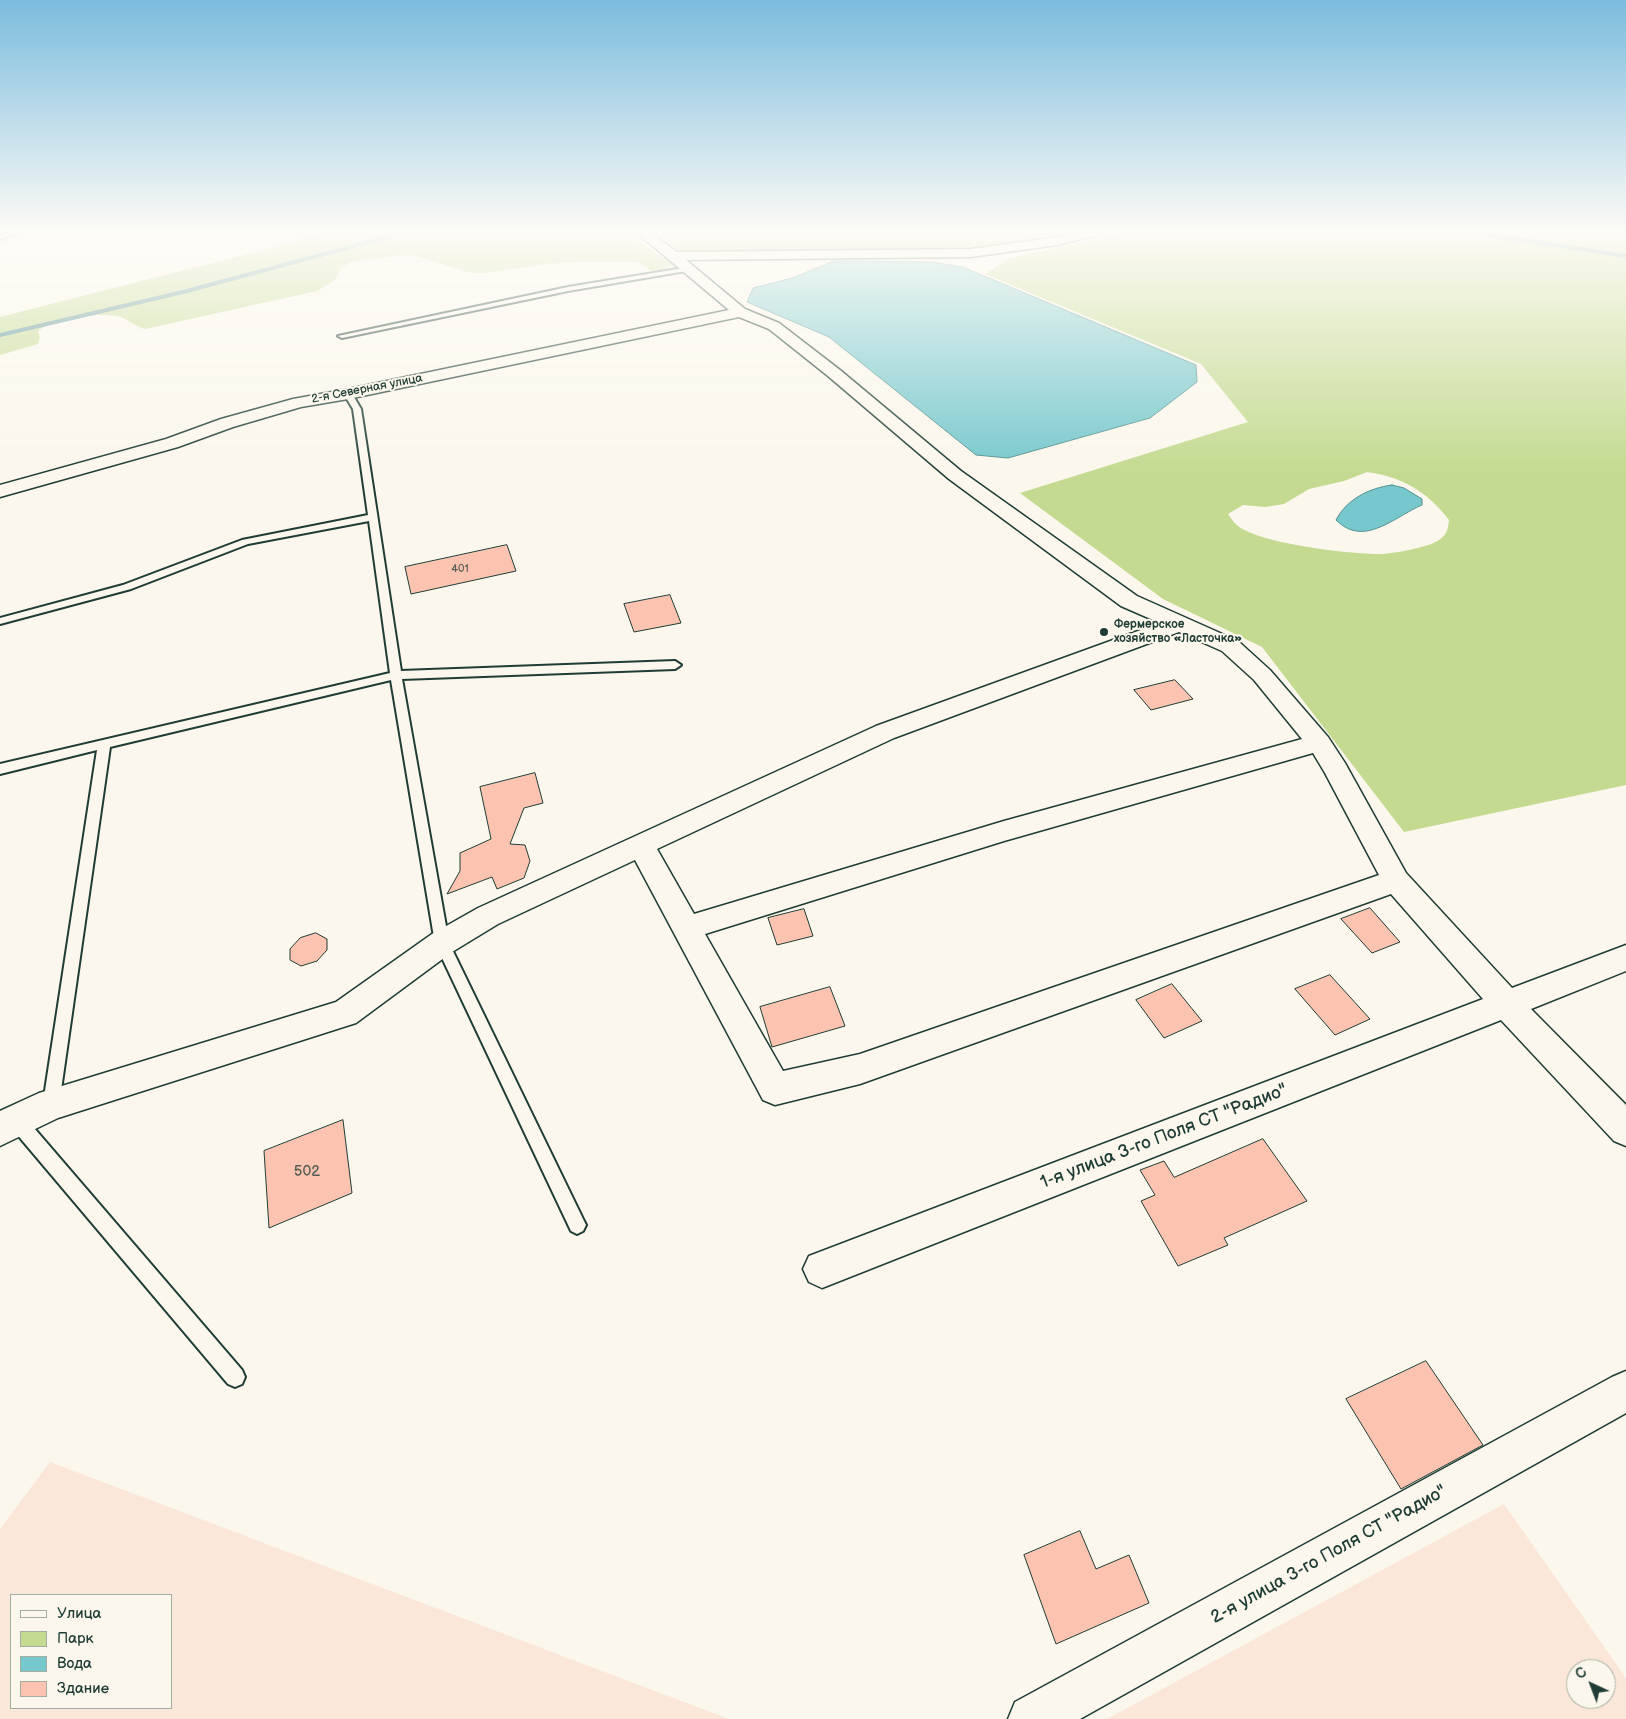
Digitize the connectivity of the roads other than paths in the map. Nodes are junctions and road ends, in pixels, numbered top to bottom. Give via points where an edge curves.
1 (456, 312) edge
2 (739, 312) edge
3 (740, 312) edge
4 (342, 336) dead end
5 (348, 394) junction
6 (0, 491) edge
7 (372, 517) junction
8 (0, 621) edge
9 (1179, 624) junction
10 (675, 665) dead end
11 (396, 675) junction
12 (1319, 743) junction
13 (104, 744) junction
14 (0, 769) edge
15 (641, 845) junction
16 (1396, 881) junction
17 (687, 928) junction
18 (442, 943) junction
19 (1626, 958) edge
20 (1507, 1005) junction
21 (52, 1104) junction
22 (8, 1125) edge
23 (1626, 1129) edge
24 (577, 1225) dead end
25 (822, 1269) dead end
26 (235, 1377) dead end
27 (1626, 1391) edge
28 (1032, 1719) edge

1 - 4 lane
2 - 5 street, 2-я Северная улица
3 - 9 street via 774,326 955,475 1129,601
5 - 6 street, 2-я Северная улица via 299,402 172,443
5 - 7 lane via 357,409
7 - 8 lane via 245,542 127,587
7 - 11 lane
9 - 12 street via 1230,646 1262,675
9 - 15 street via 885,732
10 - 11 lane
11 - 13 lane
11 - 18 lane
12 - 16 street
12 - 17 street via 1004,831
13 - 14 lane
13 - 21 lane
15 - 17 street
15 - 18 street via 488,916
16 - 17 street via 860,1069 775,1090
16 - 20 street
18 - 21 street via 345,1013
18 - 24 lane
19 - 20 street, 1-я улица 3-го Поля СТ "Радио"
20 - 23 street
20 - 25 street, 1-я улица 3-го Поля СТ "Радио"
21 - 22 street
22 - 26 lane
27 - 28 street, 2-я улица 3-го Поля СТ "Радио"

